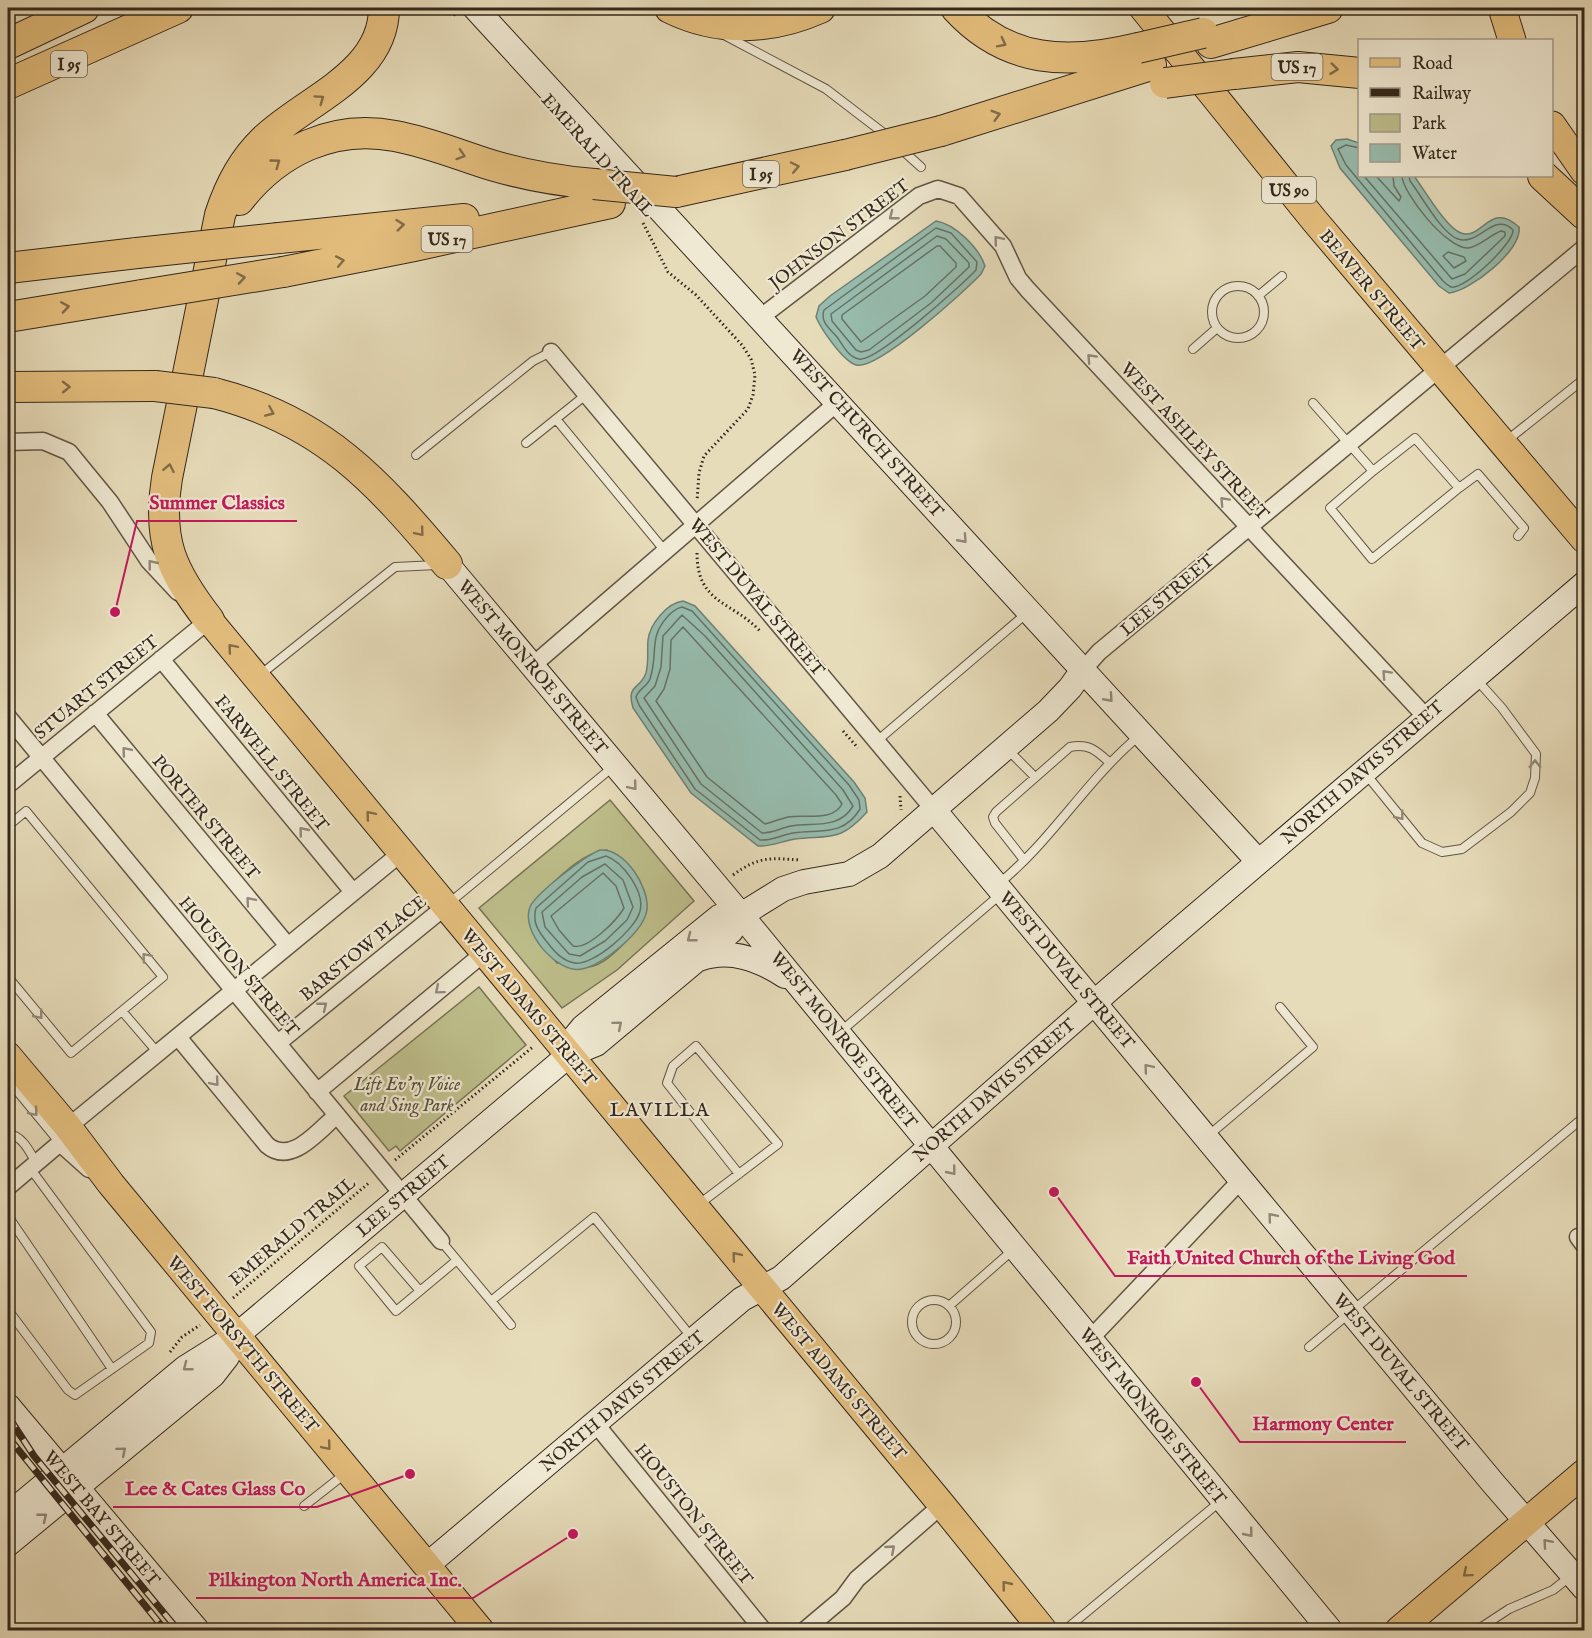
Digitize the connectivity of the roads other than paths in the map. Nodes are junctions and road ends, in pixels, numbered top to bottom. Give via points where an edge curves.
1 (84, 8) edge
2 (178, 8) edge
3 (384, 8) edge
4 (820, 8) edge
5 (956, 8) edge
6 (1143, 8) edge
7 (1328, 8) edge
8 (1502, 8) edge
9 (674, 9) edge
10 (1296, 9) edge
11 (467, 14) edge
12 (134, 28) junction
13 (1207, 38) junction
14 (1512, 39) edge
15 (8, 44) edge
16 (1151, 66) junction
17 (1358, 73) edge
18 (8, 84) edge
19 (8, 104) edge
20 (1553, 129) edge
21 (921, 167) dead end
22 (1584, 171) edge
23 (1544, 177) edge
24 (944, 190) joint
25 (602, 194) junction
26 (1584, 214) edge
27 (1584, 248) edge
28 (209, 262) junction
29 (8, 268) edge
30 (1282, 276) dead end
31 (1258, 296) junction
32 (8, 317) edge
33 (761, 317) junction
34 (1217, 328) junction
35 (1193, 349) dead end
36 (550, 352) joint
37 (1438, 369) junction
38 (1584, 379) edge
39 (8, 387) edge
40 (588, 394) junction
41 (838, 402) junction
42 (1313, 403) dead end
43 (556, 419) junction
44 (8, 442) edge
45 (526, 443) dead end
46 (1350, 444) junction
47 (1503, 444) junction
48 (416, 455) dead end
49 (1373, 471) junction
50 (1459, 488) junction
51 (697, 524) junction
52 (1249, 527) junction
53 (1518, 536) dead end
54 (1584, 539) edge
55 (665, 551) junction
56 (447, 564) junction
57 (1584, 584) edge
58 (1029, 611) junction
59 (208, 620) junction
60 (161, 659) junction
61 (532, 666) junction
62 (1083, 670) junction
63 (1474, 677) junction
64 (257, 678) junction
65 (95, 713) junction
66 (8, 717) edge
67 (1426, 717) junction
68 (1142, 734) junction
69 (877, 741) junction
70 (1006, 748) junction
71 (41, 757) junction
72 (1110, 763) junction
73 (615, 765) junction
74 (1363, 771) junction
75 (1035, 777) junction
76 (8, 785) edge
77 (934, 810) junction
78 (8, 826) edge
79 (401, 853) junction
80 (1024, 860) junction
81 (1258, 861) junction
82 (999, 889) junction
83 (353, 892) junction
84 (446, 906) junction
85 (741, 915) junction
86 (288, 946) junction
87 (484, 953) junction
88 (697, 960) junction
89 (8, 977) edge
90 (800, 987) junction
91 (234, 990) junction
92 (1094, 1003) junction
93 (1280, 1007) dead end
94 (122, 1011) junction
95 (839, 1034) junction
96 (178, 1037) junction
97 (278, 1043) junction
98 (158, 1053) junction
99 (569, 1055) junction
100 (8, 1056) edge
101 (8, 1080) edge
102 (317, 1092) junction
103 (337, 1116) junction
104 (1583, 1121) edge
105 (8, 1134) edge
106 (64, 1135) junction
107 (1206, 1138) junction
108 (931, 1146) junction
109 (33, 1166) junction
110 (739, 1174) junction
111 (1241, 1180) junction
112 (8, 1186) edge
113 (403, 1195) junction
114 (696, 1208) junction
115 (8, 1216) edge
116 (441, 1241) joint
117 (1015, 1248) junction
118 (457, 1260) junction
119 (763, 1288) junction
120 (420, 1291) junction
121 (491, 1301) junction
122 (949, 1306) junction
123 (8, 1310) edge
124 (1351, 1312) junction
125 (511, 1325) dead end
126 (236, 1336) junction
127 (1090, 1339) junction
128 (694, 1340) junction
129 (1309, 1347) dead end
130 (112, 1369) junction
131 (8, 1406) edge
132 (595, 1423) junction
133 (62, 1470) junction
134 (348, 1471) junction
135 (1584, 1473) edge
136 (78, 1488) junction
137 (1222, 1500) junction
138 (942, 1505) junction
139 (304, 1506) dead end
140 (8, 1515) edge
141 (1527, 1521) junction
142 (714, 1536) dead end
143 (8, 1544) edge
144 (695, 1546) junction
145 (426, 1566) junction
146 (1579, 1581) edge
147 (197, 1630) edge
148 (479, 1630) edge
149 (764, 1630) edge
150 (805, 1630) edge
151 (1043, 1630) edge
152 (1065, 1630) edge
153 (1330, 1630) edge
154 (1399, 1630) edge
155 (1477, 1630) edge

1 - 15 highway
2 - 12 highway, I 95
28 -> 3 highway via 224,202 245,163 272,133 358,67 378,34
4 - 9 highway via 785,21 753,26 709,22
5 -> 16 highway via 999,42 1042,57
6 - 37 main road, BEAVER STREET / US 90
7 - 13 highway
8 - 14 main road
9 - 21 lane via 826,89 872,122
10 - 13 highway
11 - 33 street, WEST CHURCH STREET
12 - 18 highway
12 - 19 highway, I 95 via 78,58
13 - 16 highway, bridge
16 -> 17 highway, US 17, bridge via 1234,74 1298,67
25 -> 16 highway, I 95, bridge via 676,192 845,155 941,131
20 - 22 main road
23 - 26 highway
24 -> 33 street, JOHNSON STREET via 919,196
52 -> 24 street, WEST ASHLEY STREET via 1028,290 1003,246 963,200
28 -> 25 highway via 230,214 261,174 296,150 343,135 393,135
29 -> 25 highway, bridge via 279,238
32 -> 25 highway, US 17, bridge via 283,272 414,246
27 - 37 street, LEE STREET
59 -> 28 highway via 172,560 163,513
30 - 31 lane
31 - 34 lane via 1244,287 1222,291 1212,309
31 - 34 lane via 1264,310 1254,332 1231,337
33 - 41 street, WEST CHURCH STREET
34 - 35 lane
36 - 40 street, WEST DUVAL STREET
36 - 48 lane via 533,361
37 - 46 street, LEE STREET
37 - 47 main road, BEAVER STREET / US 90
38 - 47 lane
39 -> 56 highway, bridge via 154,386 214,393 284,418 339,451 388,496
40 - 43 lane
40 - 51 street, WEST DUVAL STREET
41 - 51 street
41 -> 58 street, WEST CHURCH STREET
42 - 46 lane
43 - 45 lane
43 - 55 lane
59 -> 44 street, WEST ADAMS STREET via 149,561 103,493 69,452 36,440
46 - 49 lane
46 - 52 street, LEE STREET
47 - 54 main road, BEAVER STREET / US 90
49 - 50 lane via 1415,438
49 - 50 lane via 1330,508 1372,559
50 - 53 lane via 1478,474 1524,528
51 - 55 street
51 - 69 street, WEST DUVAL STREET
52 - 62 street, LEE STREET via 1099,652
67 -> 52 street, WEST ASHLEY STREET
55 - 61 street
56 - 61 street, WEST MONROE STREET
56 - 64 lane via 395,567
57 - 63 street, NORTH DAVIS STREET
58 - 62 street, WEST CHURCH STREET
58 - 69 lane
59 - 60 street, STUART STREET
64 -> 59 main road, WEST ADAMS STREET
60 - 65 street, STUART STREET
83 -> 60 street, FARWELL STREET
61 - 73 street, WEST MONROE STREET
62 -> 68 street, WEST CHURCH STREET
62 - 70 street, LEE STREET via 1060,699
63 - 67 street, NORTH DAVIS STREET
74 -> 63 lane via 1422,843 1442,852 1462,849 1511,812 1530,793 1536,754
79 -> 64 main road, WEST ADAMS STREET
65 - 71 street, STUART STREET
86 -> 65 street, PORTER STREET
66 - 71 street, HOUSTON STREET
67 - 74 street, NORTH DAVIS STREET
68 - 72 lane
68 - 81 street, WEST CHURCH STREET
69 - 77 street, WEST DUVAL STREET
70 - 75 lane
70 - 77 street, LEE STREET
71 - 76 street, STUART STREET
71 - 91 street, HOUSTON STREET
72 - 75 lane via 1095,749 1084,745 1070,747
72 - 80 lane
73 - 84 lane
73 -> 85 street, WEST MONROE STREET
74 - 81 street, NORTH DAVIS STREET
75 - 80 lane via 993,817
77 - 82 street, WEST DUVAL STREET
77 - 85 street, LEE STREET via 865,867 793,885
94 -> 78 lane via 163,977 26,811
79 - 83 street
79 - 84 main road, WEST ADAMS STREET
80 - 82 lane
81 - 92 street, NORTH DAVIS STREET
82 - 92 street, WEST DUVAL STREET
82 - 95 lane
83 - 86 street
84 - 87 main road, WEST ADAMS STREET
97 -> 84 street, BARSTOW PLACE
85 - 88 street, LEE STREET via 731,931
85 - 90 street, WEST MONROE STREET
85 -> 99 street, LEE STREET via 729,913 719,917 674,951 583,1027 574,1038
86 - 91 street
87 - 99 main road, WEST ADAMS STREET
87 -> 102 street
88 - 90 street via 724,953 749,958
99 -> 88 street, LEE STREET via 596,1044
89 -> 94 lane via 71,1053
90 - 95 street, WEST MONROE STREET
91 - 96 street
91 - 97 street, HOUSTON STREET
107 -> 92 street, WEST DUVAL STREET
92 - 108 street, NORTH DAVIS STREET
93 - 107 lane via 1313,1047
94 - 98 lane
95 - 108 street, WEST MONROE STREET
96 - 98 street
96 -> 103 street via 267,1145 278,1152 296,1149
97 - 102 street, HOUSTON STREET
98 - 106 street
99 - 113 street, LEE STREET
99 - 114 main road, WEST ADAMS STREET
100 - 106 main road, WEST FORSYTH STREET
101 -> 106 lane
102 - 103 street, HOUSTON STREET
103 - 113 street, HOUSTON STREET
104 - 124 lane
105 - 109 lane via 26,1145
106 - 109 street
106 - 126 main road, WEST FORSYTH STREET
107 - 111 street, WEST DUVAL STREET
108 -> 117 street, WEST MONROE STREET
108 - 119 street, NORTH DAVIS STREET via 781,1278
109 - 112 street
109 - 130 lane via 151,1332 149,1342
110 - 110 lane via 778,1144 696,1046 673,1066 667,1083
110 - 114 lane
124 -> 111 street, WEST DUVAL STREET
111 - 127 street
113 - 116 street, HOUSTON STREET
113 - 126 street, LEE STREET
119 -> 114 main road, WEST ADAMS STREET
115 - 130 lane
116 - 118 lane
117 - 122 lane
117 - 127 street, WEST MONROE STREET
118 - 120 lane
118 - 121 lane
119 - 128 street, NORTH DAVIS STREET via 742,1299
119 - 138 main road, WEST ADAMS STREET
120 - 120 lane via 396,1311 359,1266 382,1247
121 - 125 lane
121 - 128 lane via 594,1217
122 - 122 lane via 928,1300 917,1308 911,1320 919,1339 934,1345 948,1339 955,1326
123 - 130 lane via 75,1395
124 - 129 lane
124 - 141 street, WEST DUVAL STREET
126 -> 133 street, LEE STREET via 185,1368
126 -> 134 main road, WEST FORSYTH STREET
136 -> 126 street, LEE STREET via 213,1375
127 - 137 street, WEST MONROE STREET
128 - 132 street, NORTH DAVIS STREET
131 - 133 street, WEST BAY STREET
132 - 144 street, HOUSTON STREET
132 - 145 street, NORTH DAVIS STREET
133 - 136 street, WEST BAY STREET
133 - 140 street, LEE STREET
134 - 139 lane
134 - 145 main road, WEST FORSYTH STREET
135 - 141 main road
143 -> 136 street, LEE STREET
136 - 147 street, WEST BAY STREET
137 - 152 lane
137 -> 153 street, WEST MONROE STREET
150 -> 138 street
151 -> 138 main road, WEST ADAMS STREET
146 -> 141 street, WEST DUVAL STREET
141 -> 154 main road
142 - 144 lane via 711,1534
144 - 149 street, HOUSTON STREET
145 - 148 main road, WEST FORSYTH STREET
146 - 155 lane via 1509,1609

